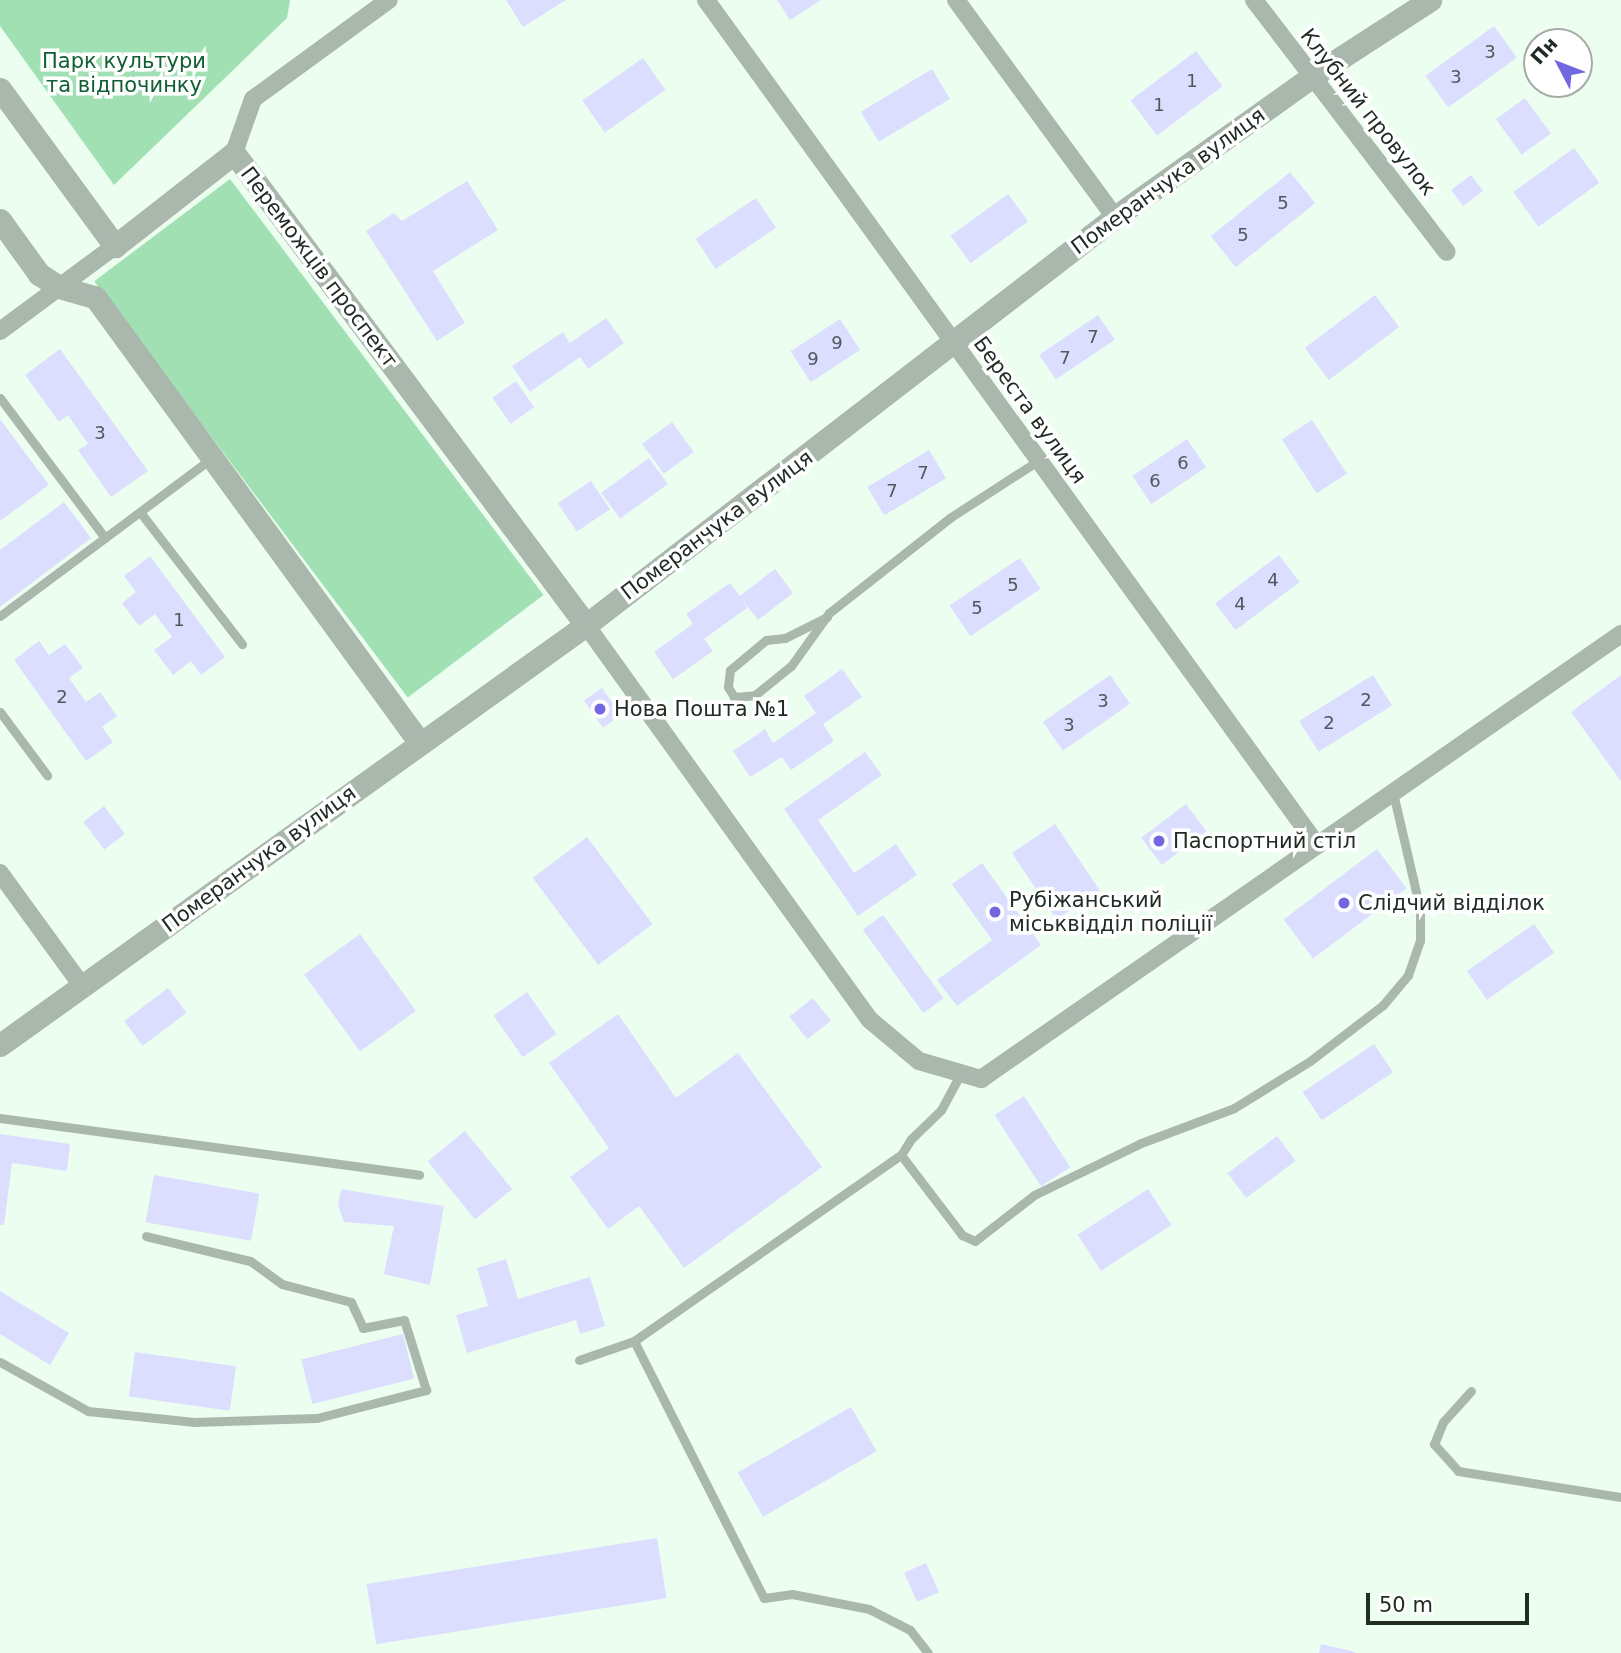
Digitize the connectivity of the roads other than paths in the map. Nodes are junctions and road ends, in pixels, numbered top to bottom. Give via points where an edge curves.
1 (389, 0) edge
2 (706, 0) edge
3 (956, 0) edge
4 (1254, 0) edge
5 (1430, 0) edge
6 (1311, 77) junction
7 (0, 89) edge
8 (233, 153) junction
9 (1115, 217) junction
10 (0, 220) edge
11 (115, 246) junction
12 (1447, 252) dead end
13 (59, 287) junction
14 (0, 331) edge
15 (954, 344) junction
16 (0, 398) edge
17 (212, 458) junction
18 (1039, 460) junction
19 (140, 512) junction
20 (105, 538) junction
21 (0, 617) edge
22 (827, 617) junction
23 (586, 625) junction
24 (1621, 634) edge
25 (242, 644) dead end
26 (0, 712) edge
27 (420, 743) junction
28 (47, 775) dead end
29 (1393, 793) junction
30 (1317, 845) junction
31 (0, 873) edge
32 (82, 986) junction
33 (0, 1045) edge
34 (961, 1073) junction
35 (0, 1118) edge
36 (901, 1155) junction
37 (419, 1174) dead end
38 (145, 1236) dead end
39 (634, 1341) junction
40 (579, 1360) dead end
41 (0, 1362) edge
42 (1471, 1391) dead end
43 (1621, 1497) edge
44 (928, 1653) edge

1 - 8 street via 253,99
2 - 15 street, Береста вулиця
3 - 9 street
4 - 6 street, Клубний провулок
5 - 6 street, Померанчука вулиця
6 - 9 street, Померанчука вулиця
6 - 12 street, Клубний провулок
7 - 11 street
8 - 11 street, Переможців проспект
8 - 23 street, Переможців проспект
9 - 15 street, Померанчука вулиця
10 - 13 street via 39,274
11 - 13 street
13 - 14 street
13 - 17 street via 95,297
15 - 18 street, Береста вулиця
15 - 23 street, Померанчука вулиця
16 - 20 lane
17 - 19 lane
17 - 27 street
18 - 22 lane via 951,517
18 - 30 street, Береста вулиця
19 - 20 lane
19 - 25 lane
20 - 21 lane
22 - 22 lane via 791,666 755,695 734,697 728,687 730,670 766,640 785,638
23 - 27 street, Померанчука вулиця
23 - 34 street via 870,1020 919,1061
24 - 29 street
26 - 28 lane
27 - 32 street, Померанчука вулиця
29 - 30 street
29 - 36 lane via 1420,909 1420,942 1408,975 1383,1005 1310,1061 1234,1108 1141,1143 1034,1195 975,1241 962,1236
30 - 34 street via 981,1079
31 - 32 street
32 - 33 street, Померанчука вулиця
34 - 36 lane via 941,1110
35 - 37 lane
36 - 39 lane
38 - 41 lane via 250,1261 282,1284 351,1301 363,1328 404,1320 426,1390 317,1418 194,1422 88,1411
39 - 40 lane
39 - 44 lane via 764,1598 792,1594 869,1609 910,1630
42 - 43 lane via 1443,1422 1434,1444 1458,1471

